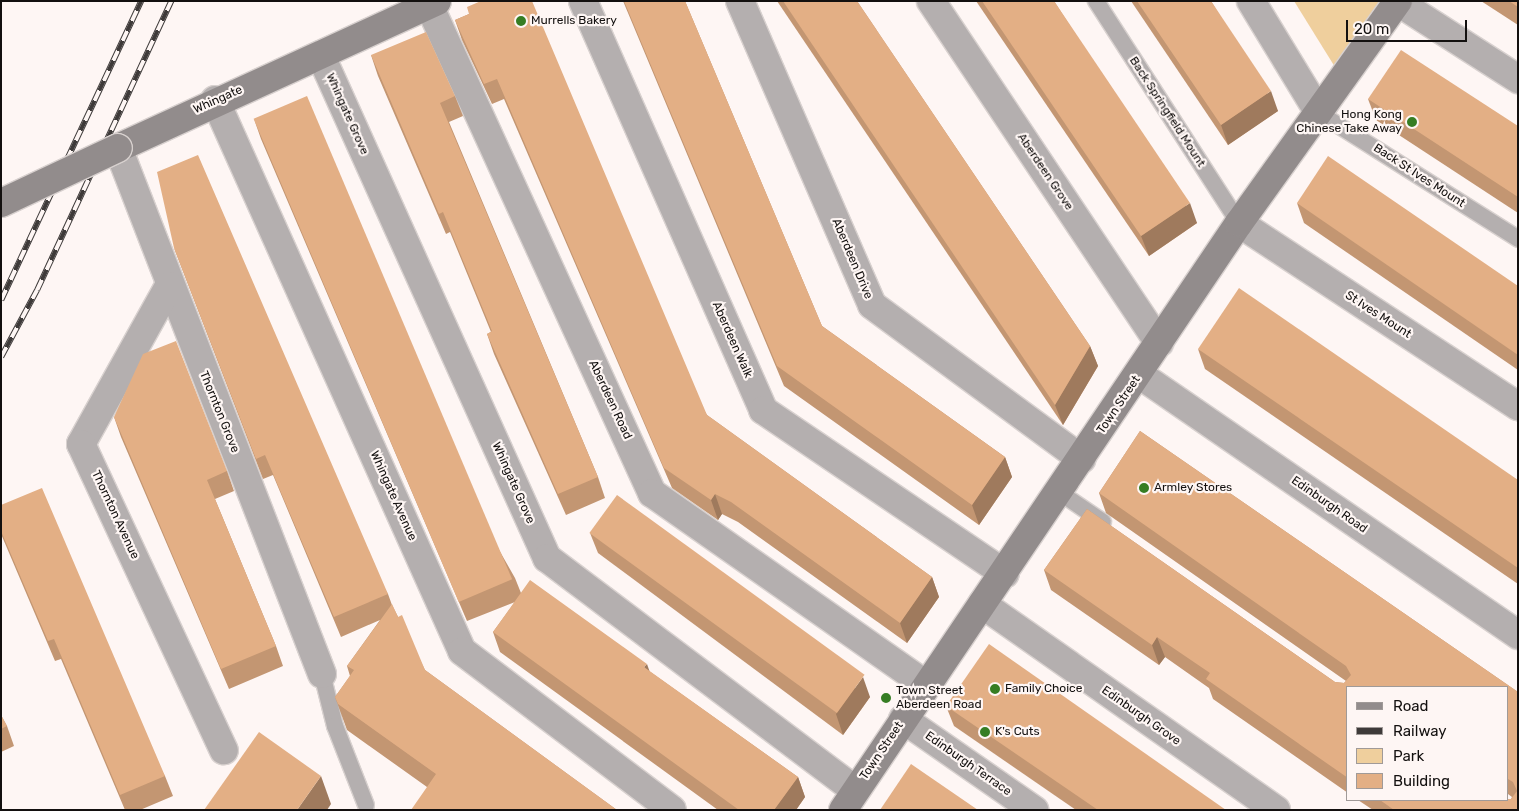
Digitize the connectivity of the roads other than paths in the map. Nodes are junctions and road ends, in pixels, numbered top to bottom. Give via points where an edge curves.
1 (583, 1) edge
2 (740, 1) edge
3 (931, 1) edge
4 (1096, 1) edge
5 (1251, 1) edge
6 (1398, 1) edge
7 (433, 3) edge
8 (321, 56) junction
9 (1518, 79) edge
10 (215, 100) junction
11 (1319, 112) junction
12 (118, 148) junction
13 (1, 204) edge
14 (1239, 223) junction
15 (1518, 239) edge
16 (169, 286) junction
17 (1159, 343) junction
18 (1140, 375) junction
19 (1518, 406) edge
20 (1082, 459) junction
21 (1059, 492) junction
22 (1116, 531) edge
23 (1005, 574) junction
24 (982, 604) junction
25 (1518, 635) edge
26 (322, 674) joint
27 (925, 684) junction
28 (903, 718) junction
29 (224, 750) dead end
30 (849, 800) edge
31 (366, 805) dead end
32 (672, 810) edge
33 (1034, 810) edge
34 (1276, 810) edge

1 - 23 street, Aberdeen Walk via 763,410
2 - 20 street, Aberdeen Drive via 872,305
3 - 17 street, Aberdeen Grove
4 - 14 lane, Back Springfield Mount
5 - 11 street
6 - 9 street
6 - 11 street, Town Street
7 - 8 street, Whingate
7 - 27 street, Aberdeen Road via 652,493
8 - 10 street, Whingate
8 - 30 street, Whingate Grove via 547,558
10 - 12 street, Whingate
10 - 32 street, Whingate Avenue via 462,651
11 - 14 street, Town Street
11 - 15 lane, Back St Ives Mount
12 - 13 street, Whingate, bridge
12 - 16 street, Thornton Grove
14 - 17 street, Town Street
14 - 19 street, St Ives Mount
16 - 26 street, Thornton Grove
16 - 29 street, Thornton Avenue via 81,444
17 - 18 street, Town Street
18 - 20 street, Town Street
18 - 25 street, Edinburgh Road
20 - 21 street, Town Street
21 - 22 lane
21 - 23 street, Town Street
23 - 24 street, Town Street
24 - 27 street, Town Street
24 - 34 street, Edinburgh Grove
26 - 31 lane via 335,726
27 - 28 street, Town Street
28 - 30 street, Town Street
28 - 33 street, Edinburgh Terrace

